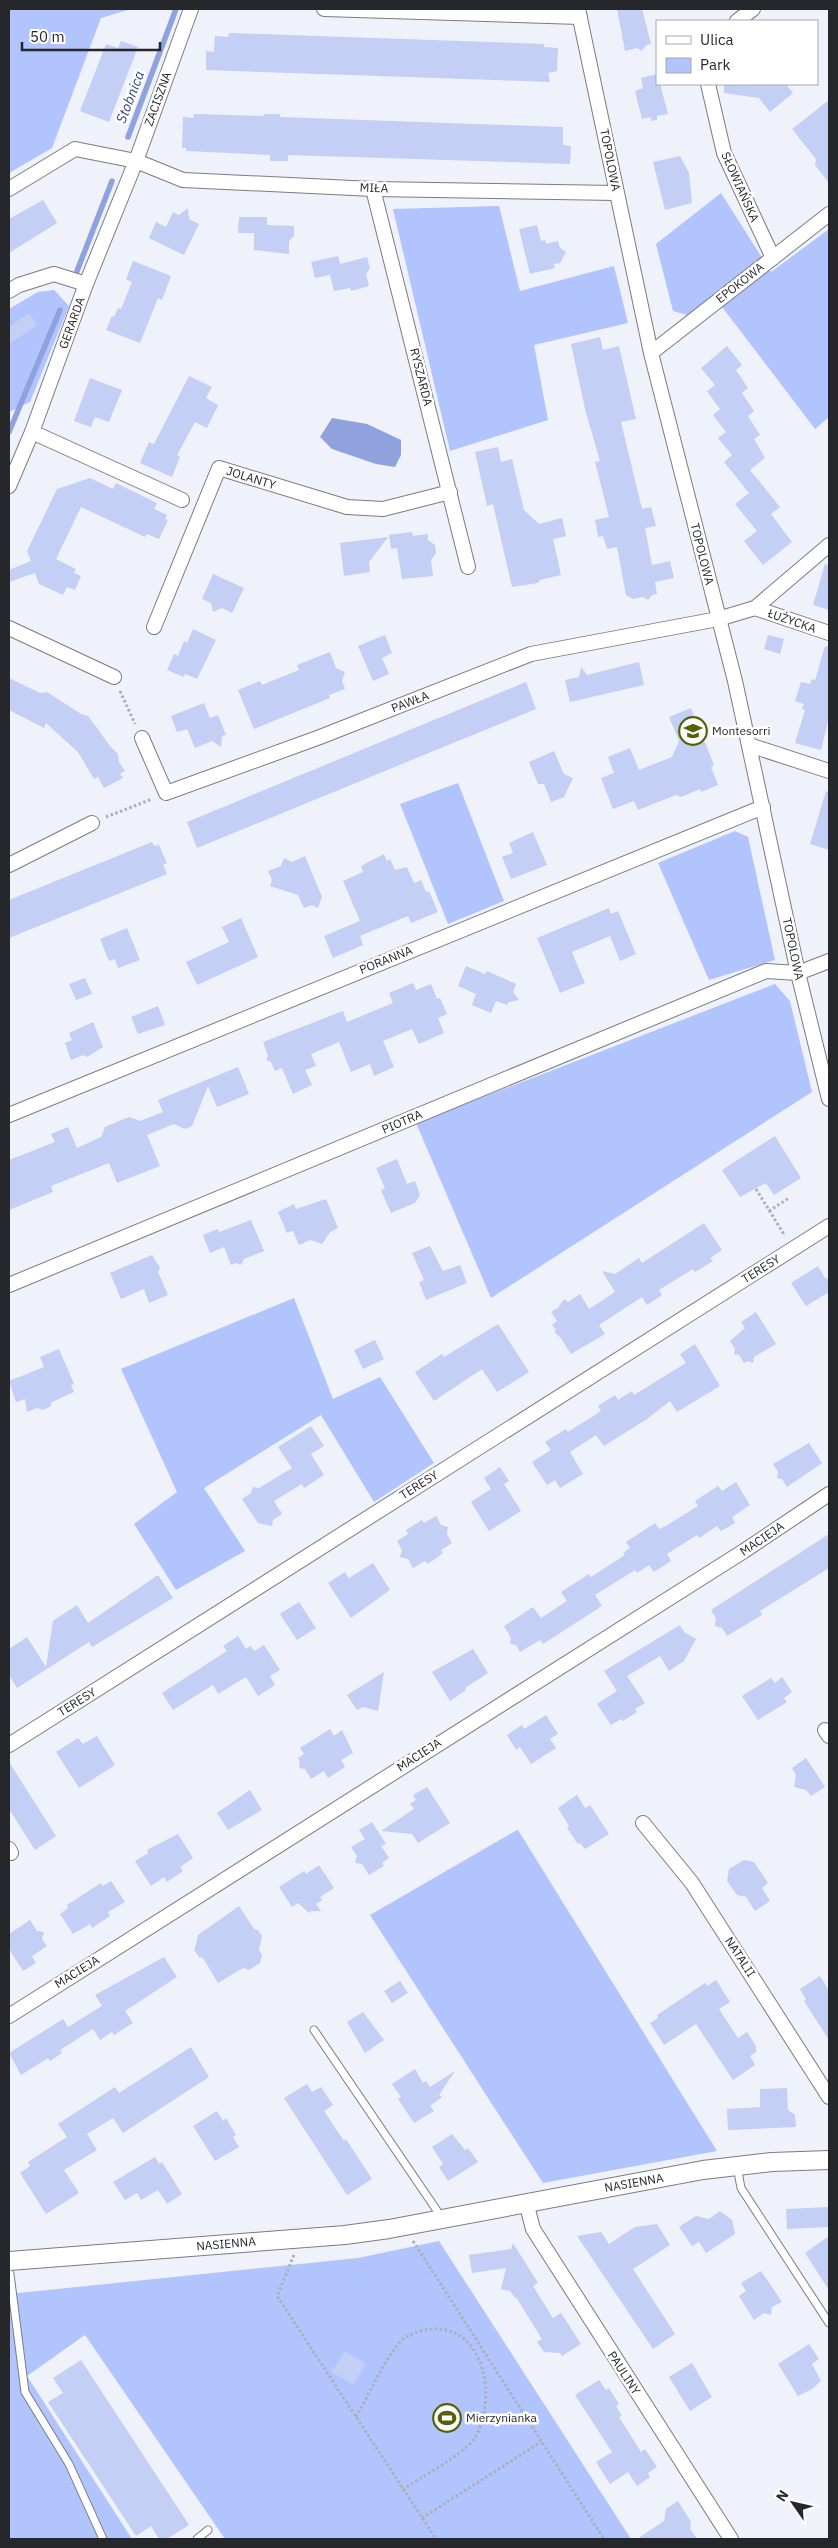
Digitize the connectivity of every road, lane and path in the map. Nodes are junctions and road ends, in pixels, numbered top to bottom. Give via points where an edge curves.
1 (191, 9) edge
2 (324, 9) edge
3 (753, 9) edge
4 (579, 13) edge
5 (738, 20) edge
6 (708, 85) edge
7 (136, 161) junction
8 (9, 189) edge
9 (373, 189) junction
10 (616, 193) junction
11 (829, 214) edge
12 (773, 258) junction
13 (86, 284) junction
14 (9, 291) edge
15 (650, 353) junction
16 (32, 432) junction
17 (9, 486) edge
18 (450, 492) junction
19 (182, 500) dead end
20 (829, 545) edge
21 (468, 567) dead end
22 (755, 608) junction
23 (718, 619) junction
24 (154, 627) dead end
25 (9, 628) edge
26 (829, 634) edge
27 (114, 677) joint
28 (142, 738) joint
29 (749, 746) junction
30 (829, 771) edge
31 (166, 793) junction
32 (763, 807) junction
33 (92, 823) joint
34 (9, 865) edge
35 (829, 961) edge
36 (798, 973) junction
37 (829, 1099) edge
38 (9, 1115) edge
39 (756, 1189) dead end
40 (789, 1198) dead end
41 (769, 1211) junction
42 (829, 1226) edge
43 (793, 1249) junction
44 (9, 1285) edge
45 (829, 1494) edge
46 (9, 1745) edge
47 (643, 1823) dead end
48 (9, 2016) edge
49 (314, 2030) dead end
50 (829, 2097) edge
51 (829, 2160) edge
52 (737, 2165) junction
53 (526, 2202) junction
54 (442, 2218) junction
55 (410, 2237) dead end
56 (295, 2252) dead end
57 (9, 2268) edge
58 (829, 2323) edge
59 (356, 2417) junction
60 (541, 2442) junction
61 (403, 2489) junction
62 (422, 2518) junction
63 (208, 2530) dead end
64 (102, 2539) edge
65 (197, 2539) edge
66 (436, 2539) edge
67 (604, 2539) edge
68 (731, 2539) edge

1 - 7 street, ZACISZNA
2 - 4 street
3 - 5 street
4 - 10 street, TOPOLOWA
6 - 12 street, SŁOWIAŃSKA via 724,153
7 - 8 street, MIŁA via 75,149
7 - 9 street, MIŁA via 183,180
7 - 13 street, GERARDA
9 - 10 street, MIŁA
9 - 18 street, RYSZARDA
10 - 15 street, TOPOLOWA
11 - 12 street, EPOKOWA
12 - 15 street, EPOKOWA
13 - 14 street via 54,274
13 - 16 street, GERARDA
15 - 23 street, TOPOLOWA
16 - 17 street, GERARDA
16 - 19 street
18 - 21 street, RYSZARDA
18 - 24 street, JOLANTY via 383,509 348,507 220,468
20 - 22 street
22 - 23 street, PAWŁA
22 - 26 street, ŁUŻYCKA
23 - 29 street, TOPOLOWA
23 - 31 street, PAWŁA via 531,654
25 - 27 street
27 - 28 path
28 - 31 street
29 - 30 street
29 - 32 street, TOPOLOWA
31 - 33 path
32 - 36 street, TOPOLOWA
32 - 38 street, PORANNA
33 - 34 street
35 - 36 street
36 - 37 street, TOPOLOWA
36 - 44 street, PIOTRA via 766,972
39 - 41 path
40 - 41 path
41 - 43 path
42 - 43 street, TERESY
43 - 46 street, TERESY
45 - 48 street, MACIEJA
47 - 50 street, NATALII via 692,1883
49 - 54 lane
51 - 52 street, NASIENNA
52 - 53 street, NASIENNA
52 - 58 lane via 741,2188
53 - 54 street, NASIENNA
53 - 68 street, PAULINY via 533,2229
54 - 57 street, NASIENNA via 333,2236
55 - 60 path
56 - 59 path via 278,2296
57 - 64 lane via 26,2392 69,2464
59 - 61 path
59 - 61 path via 403,2339 419,2331 445,2329 462,2336 475,2349 480,2357 487,2398 478,2432 463,2449
60 - 62 path
60 - 67 path
61 - 62 path
62 - 66 path
63 - 65 lane

